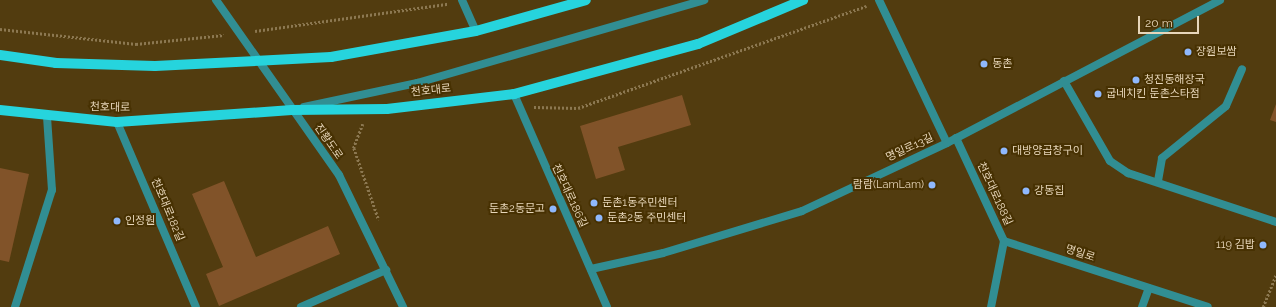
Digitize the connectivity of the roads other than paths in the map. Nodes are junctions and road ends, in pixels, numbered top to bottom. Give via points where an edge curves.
1 (216, 0) edge
2 (462, 0) edge
3 (594, 0) edge
4 (704, 0) edge
5 (803, 0) edge
6 (879, 0) edge
7 (1220, 0) edge
8 (582, 1) edge
9 (476, 31) junction
10 (0, 55) edge
11 (260, 63) junction
12 (1242, 69) dead end
13 (1064, 81) junction
14 (514, 94) junction
15 (0, 110) edge
16 (292, 110) junction
17 (47, 117) junction
18 (117, 122) junction
19 (956, 138) junction
20 (947, 143) junction
21 (1158, 181) junction
22 (1276, 222) edge
23 (1004, 241) junction
24 (591, 269) junction
25 (386, 270) junction
26 (1149, 288) junction
27 (15, 307) edge
28 (196, 307) edge
29 (301, 307) edge
30 (403, 307) edge
31 (607, 307) edge
32 (991, 307) edge
33 (1142, 307) edge
34 (1208, 307) edge

1 - 11 street, 진황도로
2 - 9 street
3 - 8 street
4 - 16 street via 417,83
5 - 14 main road, 천호대로 via 698,44
6 - 20 street
7 - 13 street, 명일로13길
8 - 9 main road
9 - 11 main road via 330,57
10 - 11 main road via 56,63 155,66
11 - 16 street, 진황도로
12 - 21 street via 1226,106 1162,158
13 - 19 street, 명일로13길
13 - 21 street via 1110,161 1128,173
14 - 16 main road, 천호대로 via 387,109
14 - 24 street, 천호대로186길
15 - 17 main road, 천호대로
16 - 18 main road, 천호대로
16 - 25 street, 진황도로 via 339,175
17 - 18 main road, 천호대로
17 - 27 street via 52,190
18 - 28 street, 천호대로182길
19 - 20 street, 명일로13길
19 - 23 street, 천호대로188길
20 - 24 street, 명일로13길 via 802,211 663,253
21 - 22 street
23 - 26 street, 명일로
23 - 32 street, 천호대로188길
24 - 31 street, 천호대로186길
25 - 29 street
25 - 30 street, 진황도로
26 - 33 street
26 - 34 street, 명일로

